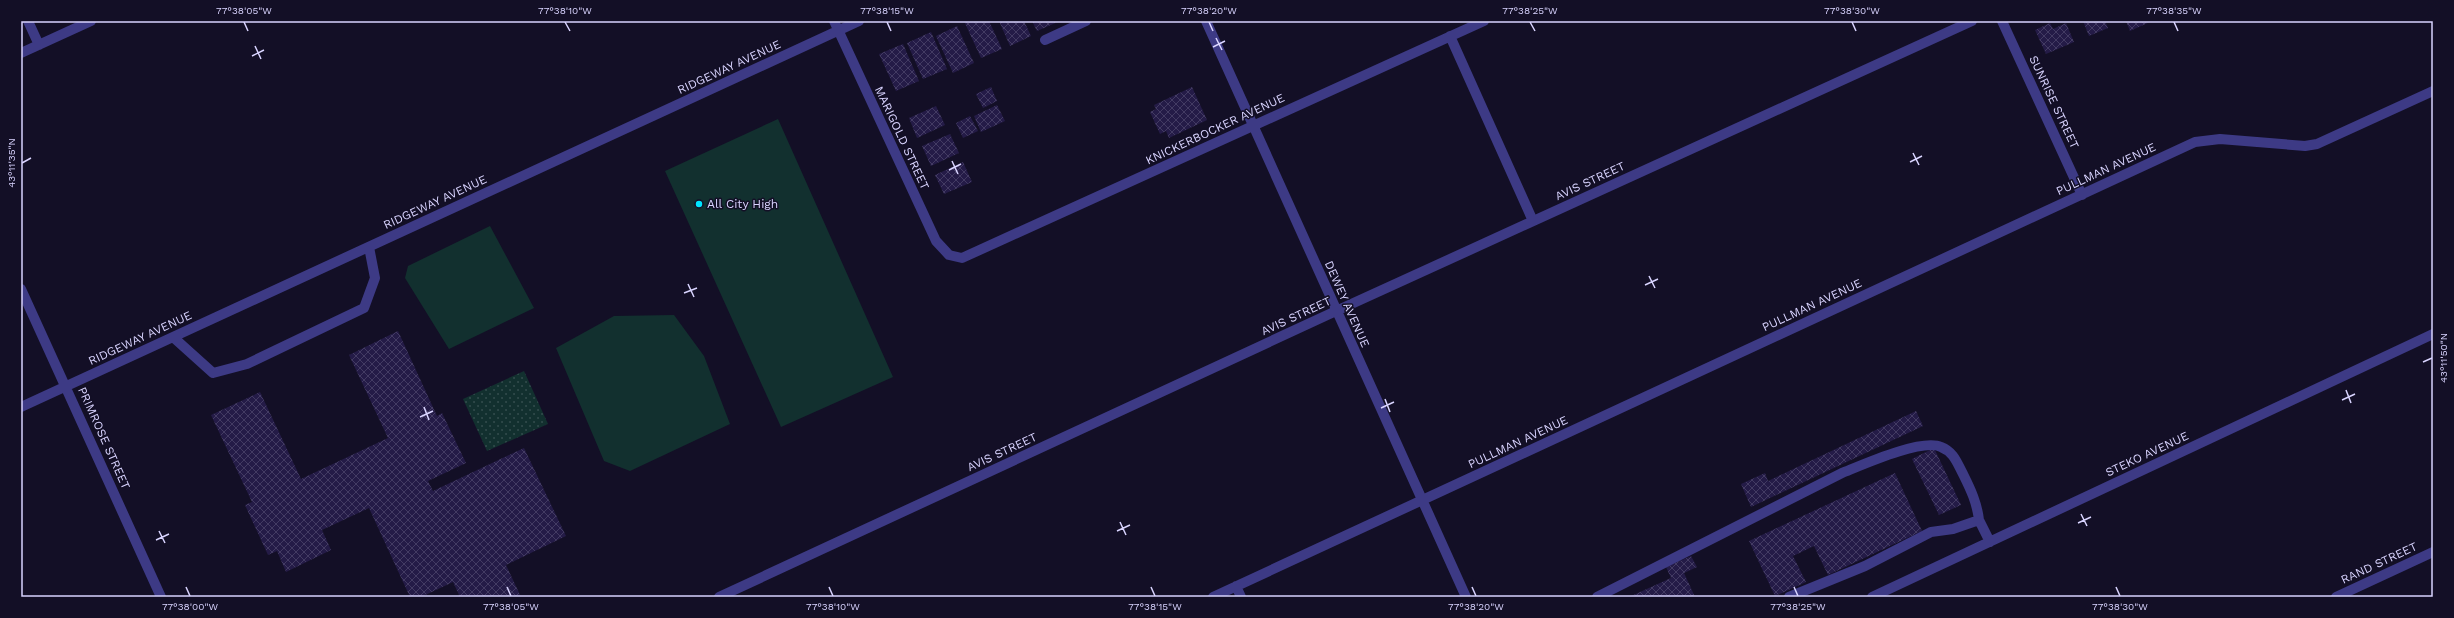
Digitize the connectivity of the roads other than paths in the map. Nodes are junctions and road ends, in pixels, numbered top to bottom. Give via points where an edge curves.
1 (28, 21) edge
2 (91, 21) edge
3 (834, 21) edge
4 (859, 21) edge
5 (1086, 21) edge
6 (1206, 21) edge
7 (1484, 21) edge
8 (1972, 21) edge
9 (2002, 21) edge
10 (838, 31) junction
11 (1450, 36) junction
12 (1045, 40) dead end
13 (39, 45) junction
14 (21, 53) edge
15 (2433, 91) edge
16 (1253, 126) junction
17 (2082, 195) junction
18 (1534, 221) junction
19 (368, 247) junction
20 (956, 258) joint
21 (21, 289) edge
22 (1336, 311) junction
23 (2433, 334) edge
24 (173, 337) junction
25 (66, 386) junction
26 (21, 407) edge
27 (1422, 501) junction
28 (1979, 520) junction
29 (1990, 542) junction
30 (2433, 552) edge
31 (1236, 586) junction
32 (161, 597) edge
33 (719, 597) edge
34 (1213, 597) edge
35 (1241, 597) edge
36 (1466, 597) edge
37 (1597, 597) edge
38 (1789, 597) edge
39 (1872, 597) edge
40 (2336, 597) edge

1 - 13 street
2 - 13 street
3 - 10 street, MARIGOLD STREET
4 - 10 street, RIDGEWAY AVENUE
5 - 12 street
6 - 16 street, DEWEY AVENUE
7 - 11 street, KNICKERBOCKER AVENUE
8 - 18 street, AVIS STREET
9 - 17 street, SUNRISE STREET
10 - 19 street, RIDGEWAY AVENUE
10 - 20 street, MARIGOLD STREET via 936,241 944,252
11 - 16 street, KNICKERBOCKER AVENUE
11 - 18 street
13 - 14 street
15 - 17 street, PULLMAN AVENUE via 2317,144 2305,146 2220,139 2195,142
16 - 20 street, KNICKERBOCKER AVENUE via 969,256
16 - 22 street, DEWEY AVENUE
17 - 27 street, PULLMAN AVENUE
18 - 22 street, AVIS STREET
19 - 24 street, RIDGEWAY AVENUE
19 - 24 street via 375,278 364,308 247,364 214,373
21 - 25 street, PRIMROSE STREET
22 - 27 street, DEWEY AVENUE
22 - 33 street, AVIS STREET
23 - 29 street, STEKO AVENUE
24 - 25 street, RIDGEWAY AVENUE
25 - 26 street, RIDGEWAY AVENUE
25 - 32 street, PRIMROSE STREET
27 - 31 street, PULLMAN AVENUE
27 - 36 street, DEWEY AVENUE
28 - 29 street
28 - 37 street via 1977,503 1953,454 1940,446 1924,445 1882,457 1842,474
28 - 38 street via 1953,529 1931,532 1865,566
29 - 39 street, STEKO AVENUE
30 - 40 street, RAND STREET
31 - 34 street, PULLMAN AVENUE
31 - 35 street

